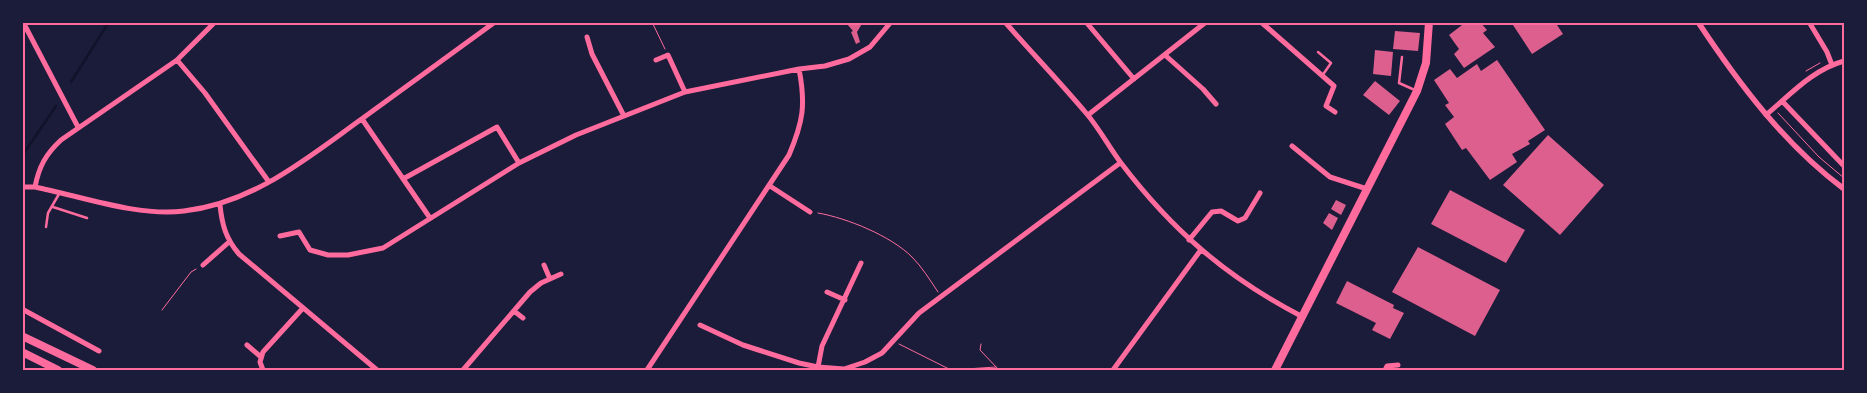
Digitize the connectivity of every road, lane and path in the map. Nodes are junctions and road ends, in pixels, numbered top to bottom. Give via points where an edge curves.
1 (23, 22) edge
2 (215, 22) edge
3 (495, 22) edge
4 (652, 22) edge
5 (891, 22) edge
6 (1005, 22) edge
7 (1086, 22) edge
8 (1206, 22) edge
9 (1261, 22) edge
10 (1430, 22) edge
11 (1698, 22) edge
12 (1809, 22) edge
13 (586, 37) dead end
14 (1318, 52) dead end
15 (668, 55) junction
16 (1165, 55) junction
17 (1402, 57) dead end
18 (177, 60) junction
19 (656, 60) dead end
20 (1844, 62) edge
21 (1832, 65) junction
22 (799, 69) junction
23 (1322, 76) junction
24 (1134, 79) junction
25 (1417, 91) junction
26 (685, 92) junction
27 (1782, 101) junction
28 (1216, 104) dead end
29 (1774, 109) junction
30 (1335, 112) dead end
31 (1088, 115) junction
32 (1766, 115) junction
33 (624, 116) junction
34 (362, 119) junction
35 (78, 127) junction
36 (1292, 146) dead end
37 (519, 162) junction
38 (1120, 162) junction
39 (1844, 166) edge
40 (1844, 178) edge
41 (403, 179) junction
42 (269, 182) junction
43 (770, 186) junction
44 (22, 187) edge
45 (35, 187) junction
46 (1844, 189) edge
47 (1367, 190) junction
48 (60, 192) junction
49 (1260, 193) dead end
50 (220, 205) junction
51 (53, 207) junction
52 (810, 212) joint
53 (87, 218) dead end
54 (430, 218) junction
55 (46, 227) dead end
56 (280, 236) dead end
57 (1189, 240) junction
58 (229, 242) junction
59 (1200, 251) junction
60 (861, 264) dead end
61 (203, 265) joint
62 (544, 266) dead end
63 (561, 274) dead end
64 (550, 279) junction
65 (827, 292) dead end
66 (941, 297) junction
67 (845, 300) junction
68 (303, 308) junction
69 (22, 309) edge
70 (162, 310) dead end
71 (514, 311) junction
72 (1301, 316) junction
73 (523, 318) dead end
74 (700, 325) dead end
75 (22, 336) edge
76 (894, 341) junction
77 (981, 344) dead end
78 (247, 346) dead end
79 (99, 351) dead end
80 (22, 352) edge
81 (260, 357) junction
82 (1398, 364) dead end
83 (818, 367) junction
84 (996, 367) junction
85 (58, 370) edge
86 (93, 370) edge
87 (263, 370) edge
88 (377, 370) edge
89 (463, 370) edge
90 (648, 370) edge
91 (844, 370) edge
92 (999, 370) edge
93 (1113, 370) edge
94 (1274, 370) edge
95 (1384, 370) edge

1 - 35 street
2 - 18 street
3 - 34 street
4 - 15 path
5 - 22 street via 861,54 835,64
6 - 31 street
7 - 24 street
8 - 16 street
9 - 23 street
10 - 25 main road via 1426,63
11 - 32 street
12 - 21 street
13 - 33 street
14 - 23 lane via 1332,63
15 - 19 street
15 - 26 street
16 - 24 street
16 - 28 street
17 - 25 lane via 1399,83
18 - 35 street
18 - 42 street
20 - 21 street
21 - 27 street via 1806,80
22 - 26 street
22 - 43 street via 804,94 799,130 789,155
23 - 30 street via 1334,86 1326,106
24 - 31 street
25 - 47 main road
26 - 33 street
27 - 29 street
27 - 39 street
29 - 32 street
29 - 40 path
31 - 38 street
32 - 46 street
33 - 37 street
34 - 41 street
34 - 42 street via 296,167
35 - 45 street via 48,153 38,169
36 - 47 street via 1330,177
37 - 41 street via 497,127
37 - 54 street
38 - 57 street via 1159,210
38 - 66 street
41 - 54 street
42 - 50 street
43 - 52 street
43 - 90 street via 686,308
44 - 45 street
45 - 48 street
47 - 72 main road
48 - 50 street via 157,212 183,212
48 - 51 lane
49 - 57 street via 1245,218 1238,221 1221,211 1212,212
50 - 58 street
51 - 53 lane
51 - 55 lane via 48,213
52 - 66 path via 852,222 905,252 922,269
54 - 56 street via 383,248 348,255 328,255 310,250 298,232
57 - 59 street
58 - 61 street
58 - 68 street
59 - 72 street via 1268,299
59 - 93 street
60 - 67 street
61 - 70 path via 191,272
62 - 64 street
63 - 64 street
64 - 71 street via 534,288
65 - 67 street
66 - 76 street via 919,313
67 - 83 street via 822,346
68 - 81 street
68 - 88 street
69 - 79 street
71 - 73 street
71 - 89 street
72 - 94 main road
74 - 83 street via 770,356
75 - 86 main road
76 - 84 path via 952,370
76 - 91 street via 882,353
77 - 84 path via 980,350
78 - 81 street
80 - 85 main road
81 - 87 street
82 - 95 street
83 - 91 street
84 - 92 path

